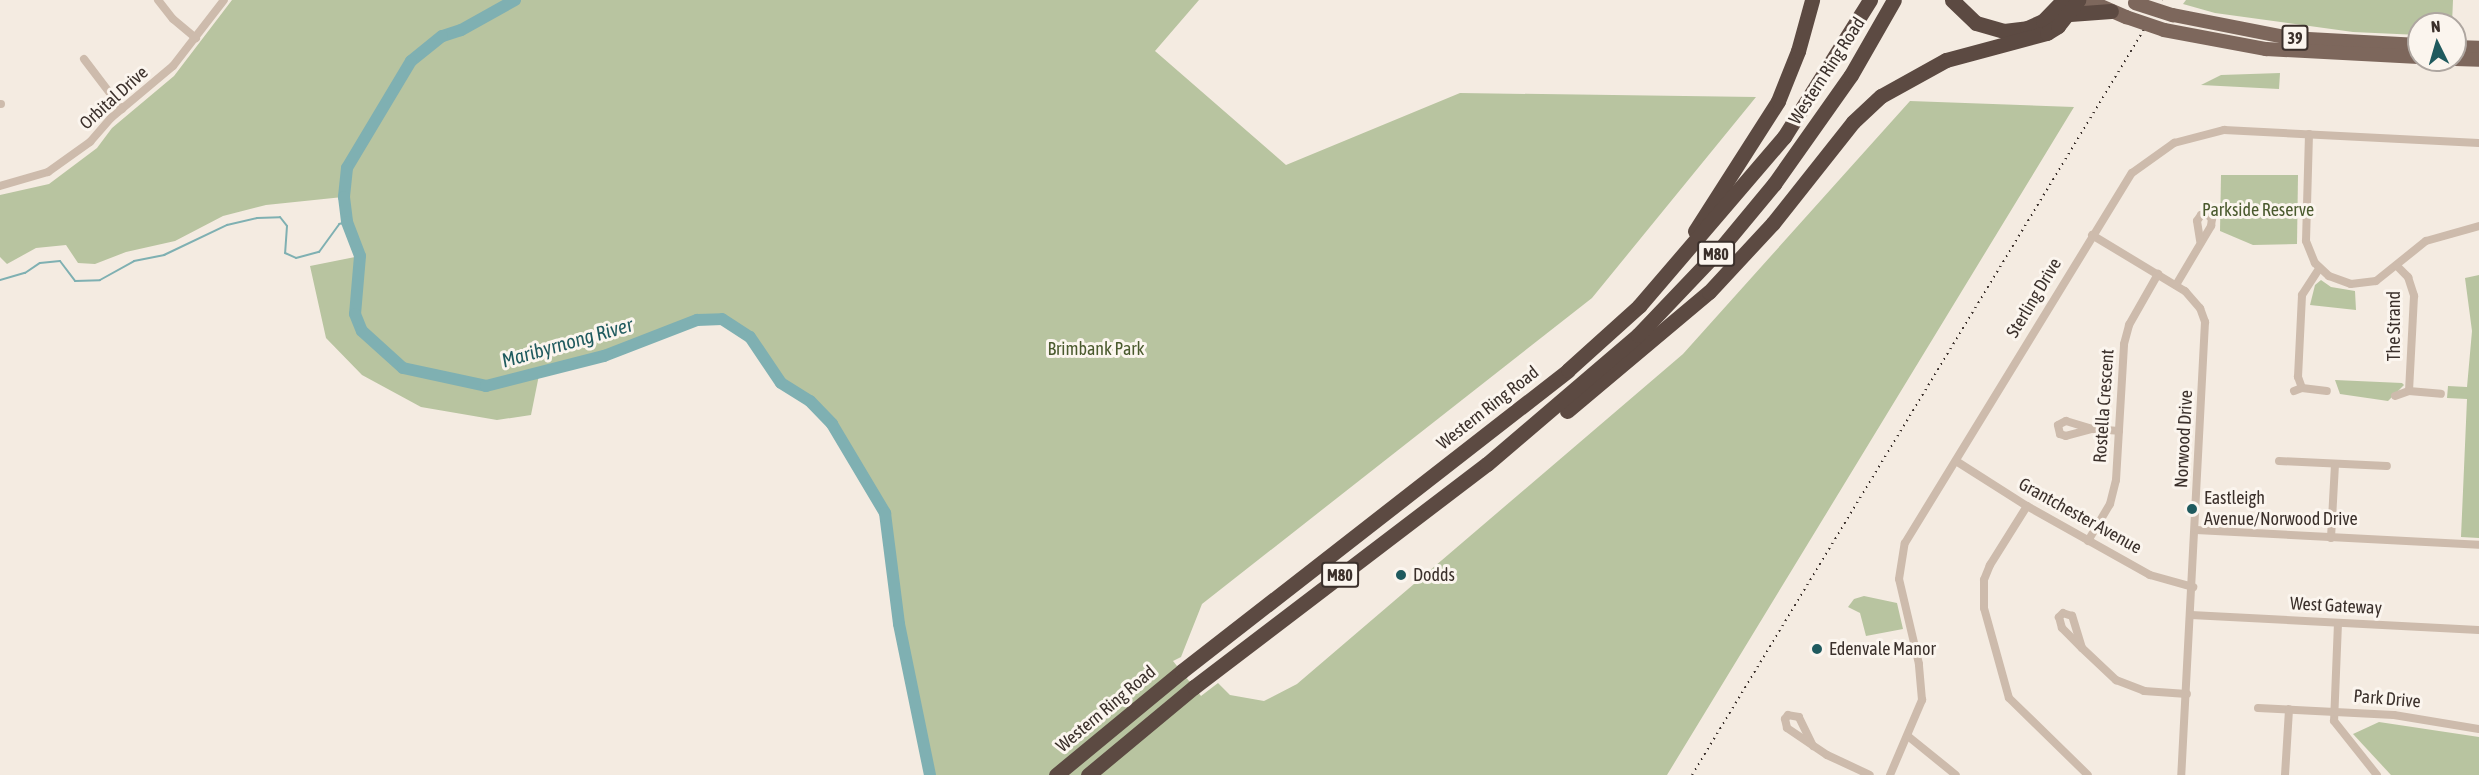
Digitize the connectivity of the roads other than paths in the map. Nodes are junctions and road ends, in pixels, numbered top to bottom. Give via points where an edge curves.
1 (158, 0) edge
2 (224, 0) edge
3 (1812, 0) edge
4 (1870, 0) edge
5 (1894, 0) edge
6 (1952, 0) edge
7 (2051, 0) edge
8 (2078, 0) edge
9 (2087, 0) edge
10 (2131, 1) edge
11 (2105, 6) edge
12 (2066, 7) edge
13 (2036, 24) junction
14 (196, 38) junction
15 (2407, 44) edge
16 (2407, 56) edge
17 (84, 59) dead end
18 (122, 109) junction
19 (2309, 134) junction
20 (2479, 143) edge
21 (0, 186) edge
22 (2479, 226) edge
23 (2092, 235) junction
24 (2200, 241) dead end
25 (2397, 266) junction
26 (2319, 269) junction
27 (2158, 274) junction
28 (1661, 280) junction
29 (2176, 285) junction
30 (2327, 391) dead end
31 (2409, 391) junction
32 (2441, 394) dead end
33 (2394, 396) dead end
34 (2092, 429) dead end
35 (2118, 431) junction
36 (1956, 461) junction
37 (2279, 461) dead end
38 (1487, 464) junction
39 (2335, 465) junction
40 (2387, 466) dead end
41 (2026, 507) junction
42 (2196, 530) junction
43 (2331, 538) junction
44 (2088, 541) junction
45 (2479, 545) edge
46 (2193, 587) junction
47 (2192, 615) junction
48 (2337, 623) junction
49 (2479, 630) edge
50 (2082, 648) dead end
51 (2187, 694) junction
52 (2258, 708) dead end
53 (2289, 709) junction
54 (2334, 711) junction
55 (2479, 729) edge
56 (1909, 737) junction
57 (1813, 746) dead end
58 (1056, 775) edge
59 (1088, 775) edge
60 (1870, 775) edge
61 (1890, 775) edge
62 (1956, 775) edge
63 (2088, 775) edge
64 (2181, 775) edge
65 (2285, 775) edge
66 (2377, 775) edge

1 - 14 street via 173,20
2 - 14 street, Orbital Drive
3 - 28 highway via 1798,51 1770,115
4 - 28 highway, Western Ring Road / M80 via 1784,137
5 - 38 highway, Western Ring Road / M80 via 1831,106 1720,249 1638,335
6 - 13 highway via 1968,17 1987,28 2013,30
7 - 13 highway
8 - 12 highway
9 - 11 main road, 39
10 - 15 main road, 39, bridge via 2173,15 2290,38
11 - 12 highway
11 - 16 main road, 39, bridge via 2164,30 2266,49
12 - 13 highway
12 - 38 highway via 2058,26 2036,38 1946,60 1881,96 1853,122 1773,223 1709,292 1550,424
14 - 18 street, Orbital Drive via 164,75
17 - 18 street
18 - 21 street, Orbital Drive via 90,142 48,172
19 - 20 street, Sterling Drive
19 - 23 street, Sterling Drive via 2224,130 2174,142 2132,173
19 - 26 street via 2305,227 2309,254
22 - 25 street via 2426,241
23 - 27 street, Norwood Drive
23 - 36 street, Sterling Drive
24 - 29 street
25 - 26 street via 2385,276 2364,283 2340,281
25 - 31 street, The Strand via 2408,277 2414,296
26 - 30 street via 2302,295 2298,389
27 - 29 street, Norwood Drive
27 - 35 street, Rostella Crescent via 2129,325 2124,344
28 - 58 highway, Western Ring Road / M80 via 1639,306 1568,370 1182,671
29 - 42 street, Norwood Drive via 2200,308 2206,330
31 - 32 street
31 - 33 street
34 - 35 street
35 - 44 street, Rostella Crescent via 2114,492
36 - 41 street, Grantchester Avenue
36 - 56 street, Sterling Drive via 1910,534 1901,558 1902,601 1921,692
37 - 39 street
38 - 59 highway, Western Ring Road / M80 via 1194,687
39 - 40 street
39 - 43 street
41 - 44 street, Grantchester Avenue
41 - 63 street via 1990,565 1984,580 1984,608 2009,698
42 - 43 street
42 - 46 street, Norwood Drive
43 - 45 street
44 - 46 street, Grantchester Avenue via 2162,580
46 - 47 street, Norwood Drive
47 - 48 street, West Gateway
47 - 51 street, Norwood Drive
48 - 49 street, West Gateway
48 - 54 street
50 - 51 street via 2130,688
51 - 64 street, Norwood Drive
52 - 53 street
53 - 54 street
53 - 65 street
54 - 55 street, Park Drive via 2394,715
54 - 66 street, Park Drive via 2338,729
56 - 61 street, Sterling Drive
56 - 62 street
57 - 60 street

